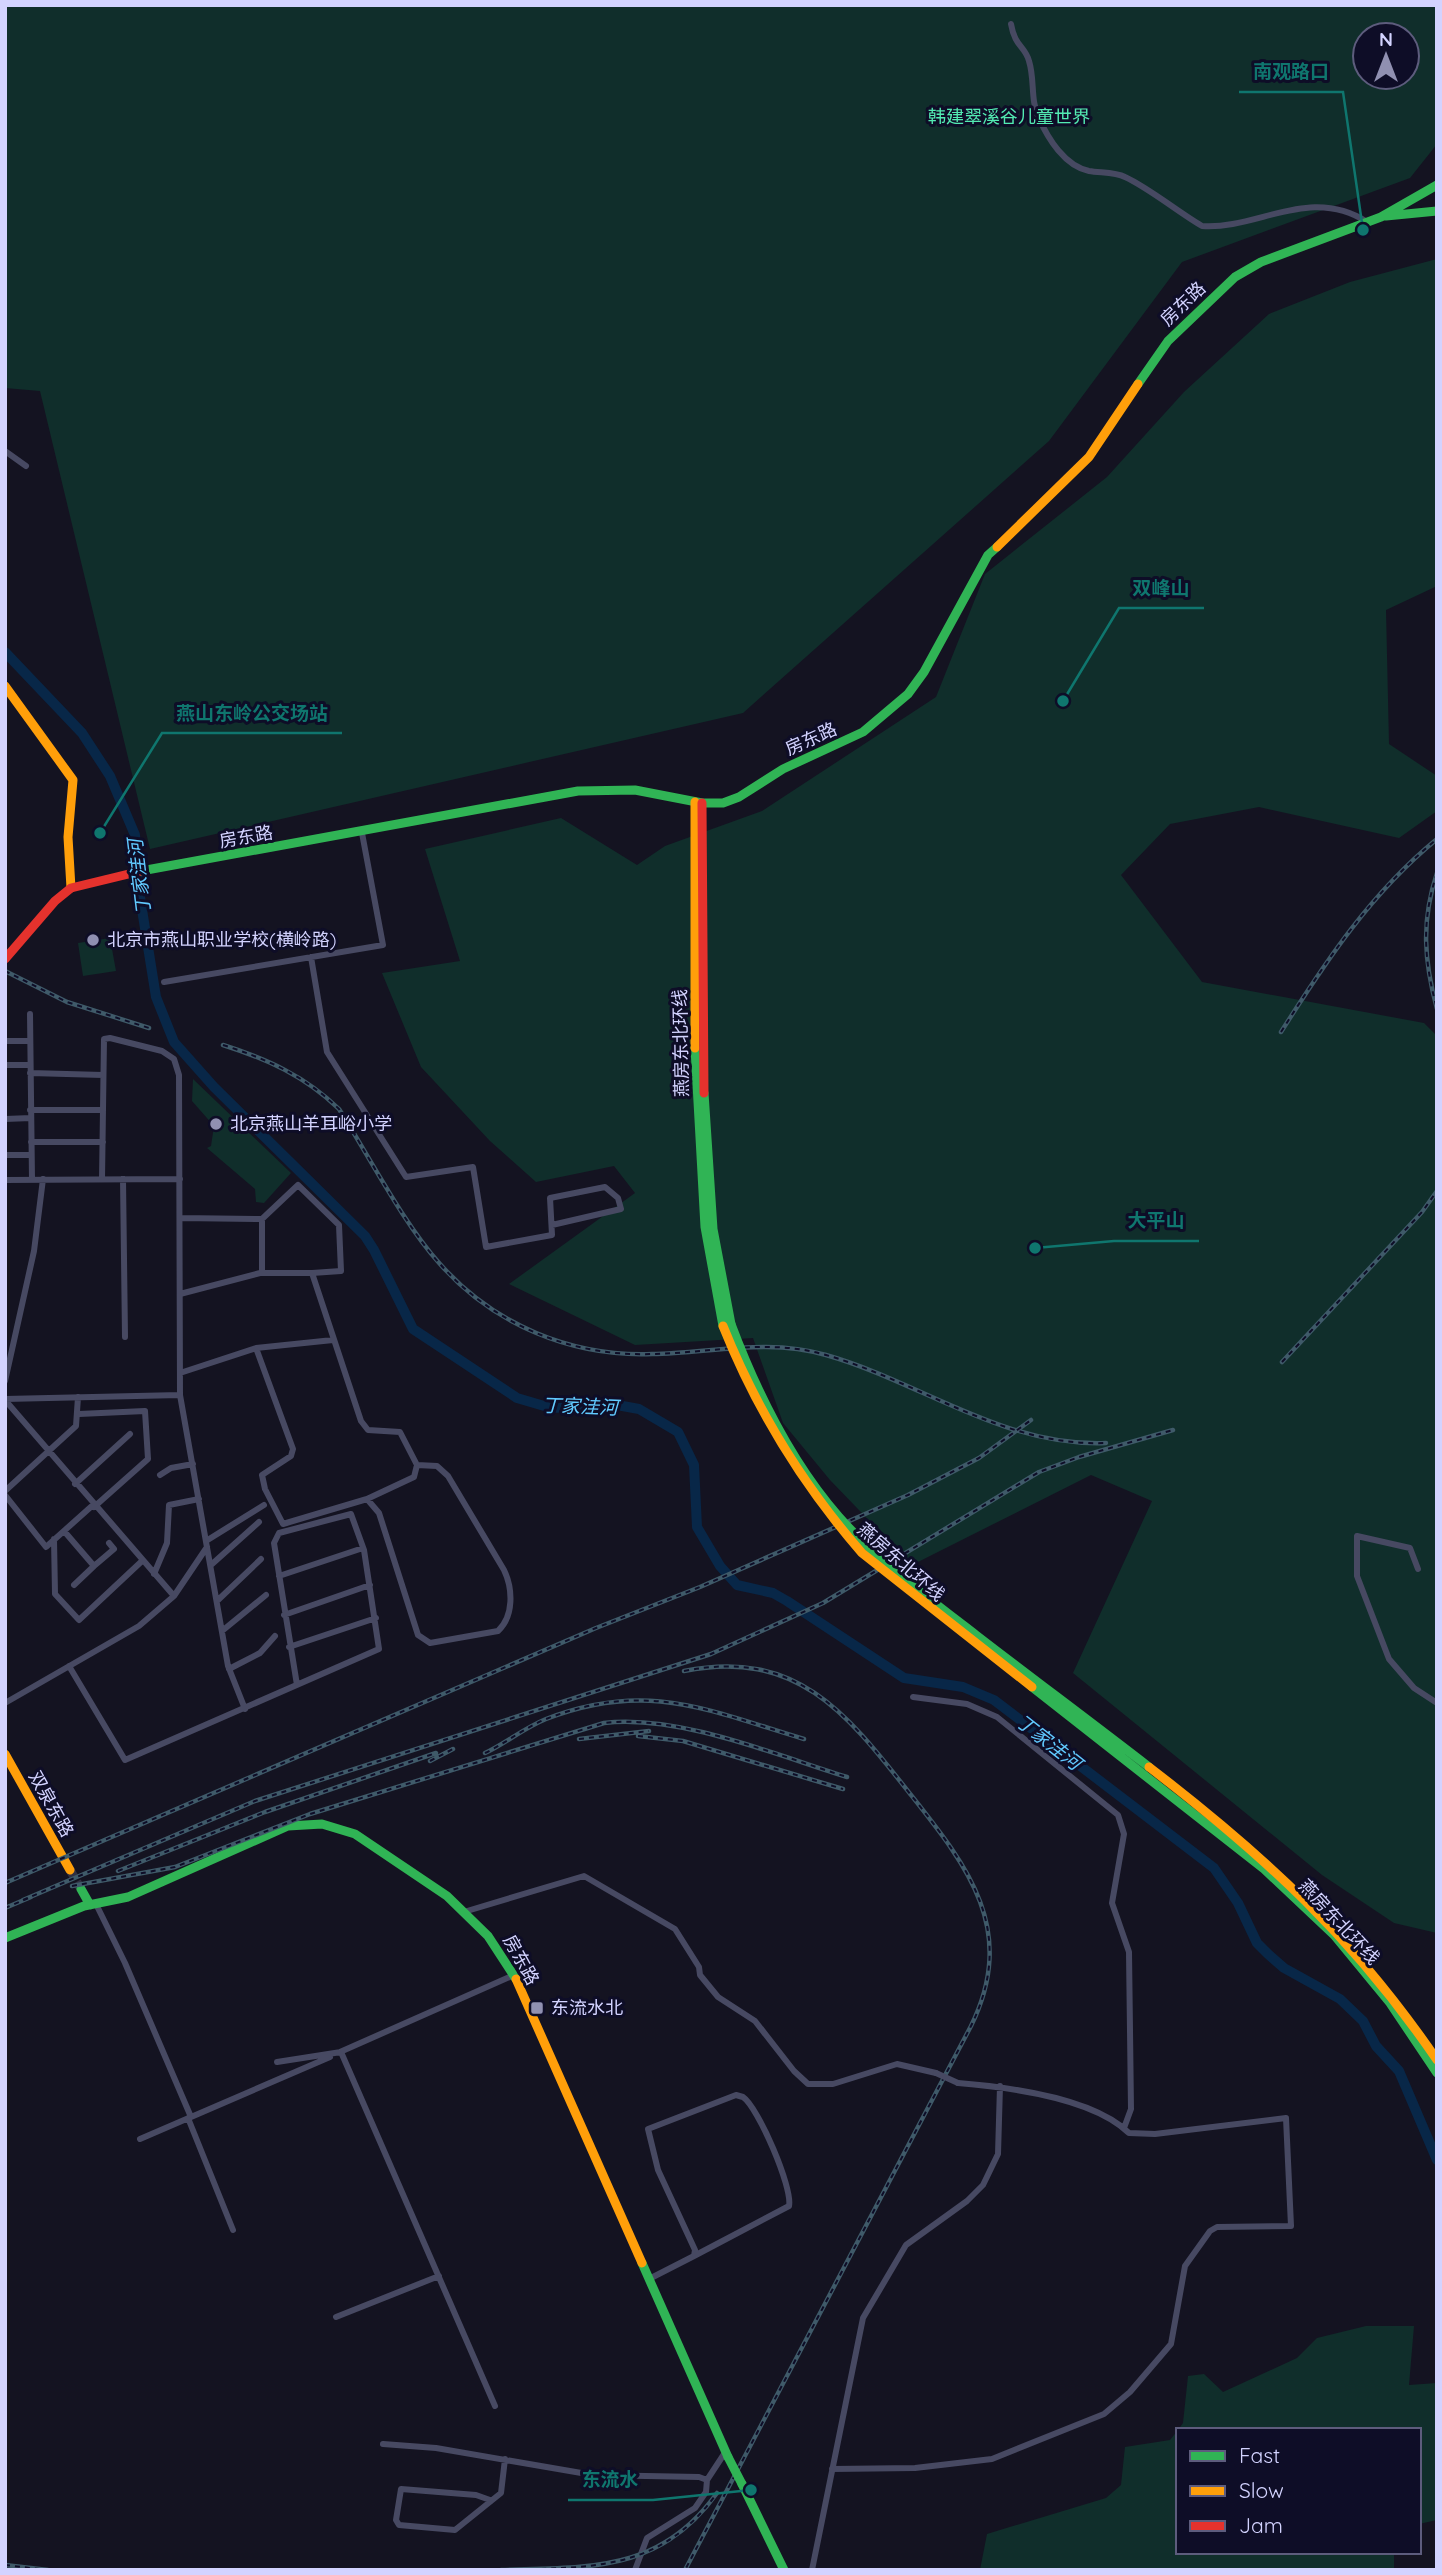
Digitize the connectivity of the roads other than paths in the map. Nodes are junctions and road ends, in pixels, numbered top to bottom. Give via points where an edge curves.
1 (1011, 24) dead end
2 (1437, 185) edge
3 (1437, 211) edge
4 (1381, 217) junction
5 (1367, 222) junction
6 (5, 451) edge
7 (26, 466) dead end
8 (5, 686) edge
9 (698, 802) junction
10 (362, 833) junction
11 (71, 888) junction
12 (6, 957) edge
13 (312, 957) junction
14 (164, 982) dead end
15 (30, 1014) dead end
16 (5, 1041) edge
17 (30, 1041) junction
18 (5, 1065) edge
19 (30, 1069) junction
20 (103, 1075) junction
21 (103, 1110) junction
22 (31, 1114) junction
23 (5, 1119) edge
24 (31, 1142) junction
25 (103, 1142) junction
26 (5, 1155) edge
27 (31, 1155) junction
28 (43, 1179) junction
29 (102, 1179) junction
30 (123, 1179) junction
31 (180, 1179) junction
32 (5, 1180) edge
33 (32, 1180) junction
34 (180, 1218) junction
35 (262, 1219) junction
36 (552, 1225) junction
37 (262, 1273) junction
38 (312, 1273) junction
39 (180, 1294) junction
40 (727, 1325) junction
41 (125, 1337) dead end
42 (333, 1340) junction
43 (256, 1348) junction
44 (180, 1373) junction
45 (5, 1381) edge
46 (180, 1395) junction
47 (78, 1397) junction
48 (5, 1400) edge
49 (79, 1414) junction
50 (130, 1434) dead end
51 (48, 1453) junction
52 (193, 1464) junction
53 (417, 1465) junction
54 (160, 1475) dead end
55 (75, 1484) junction
56 (5, 1493) edge
57 (199, 1499) junction
58 (367, 1499) junction
59 (264, 1505) dead end
60 (93, 1506) junction
61 (259, 1522) dead end
62 (64, 1531) junction
63 (54, 1539) junction
64 (109, 1543) dead end
65 (207, 1544) junction
66 (363, 1548) junction
67 (261, 1559) dead end
68 (142, 1561) junction
69 (211, 1565) junction
70 (94, 1566) junction
71 (1418, 1569) dead end
72 (154, 1574) junction
73 (279, 1576) junction
74 (74, 1585) dead end
75 (370, 1585) junction
76 (266, 1595) dead end
77 (174, 1596) junction
78 (217, 1601) junction
79 (285, 1615) junction
80 (376, 1618) junction
81 (222, 1631) junction
82 (275, 1636) dead end
83 (289, 1647) junction
84 (69, 1666) junction
85 (229, 1669) junction
86 (297, 1685) junction
87 (913, 1697) dead end
88 (5, 1703) edge
89 (1437, 1703) edge
90 (245, 1709) junction
91 (5, 1754) edge
92 (70, 1870) tunnel mouth
93 (81, 1889) tunnel mouth
94 (93, 1905) junction
95 (467, 1911) junction
96 (5, 1938) edge
97 (514, 1975) junction
98 (341, 2052) junction
99 (1437, 2060) edge
100 (277, 2062) dead end
101 (1437, 2073) edge
102 (1000, 2086) junction
103 (188, 2118) junction
104 (1124, 2128) junction
105 (140, 2139) dead end
106 (233, 2230) dead end
107 (694, 2256) junction
108 (439, 2276) junction
109 (649, 2279) junction
110 (336, 2317) dead end
111 (495, 2406) dead end
112 (383, 2444) dead end
113 (727, 2454) junction
114 (505, 2459) junction
115 (832, 2469) junction
116 (707, 2480) junction
117 (490, 2500) junction
118 (635, 2570) edge
119 (784, 2570) edge
120 (812, 2570) edge

1 - 5 street via 1013,40 1027,53 1030,63 1038,118 1052,143 1084,170 1124,176 1202,226 1295,208 1352,212
2 - 4 main road, 房东路
3 - 4 main road
4 - 5 main road, 房东路
5 - 9 main road, 房东路 via 1284,251 1235,277 1168,341 1089,457 988,555 924,671 887,715 739,797 723,803
6 - 7 street
8 - 11 main road via 72,780
9 - 10 main road, 房东路 via 635,790 578,791
9 - 40 main road, 燕房东北环线 via 708,1169
10 - 11 main road, 房东路 via 130,872
10 - 13 street via 383,945
11 - 12 main road, 房东路
13 - 14 street
13 - 36 street via 327,1052 405,1177 473,1167 486,1247 552,1235
15 - 17 street
16 - 17 street
17 - 19 street
18 - 19 street
19 - 20 street
19 - 22 street
20 - 21 street
20 - 31 street via 104,1039 162,1051 174,1059 179,1075
21 - 22 street
21 - 25 street
22 - 23 street
22 - 24 street
24 - 25 street
24 - 27 street
25 - 29 street
26 - 27 street
27 - 33 street
28 - 29 street
28 - 33 street
28 - 45 street via 34,1251
29 - 30 street
30 - 31 street
30 - 41 street
31 - 34 street
32 - 33 street
34 - 35 street
34 - 39 street
35 - 37 street
35 - 38 street via 298,1185 339,1225 341,1272
36 - 36 street via 550,1198 605,1187 618,1198 621,1209
37 - 38 street
37 - 39 street
38 - 42 street
39 - 44 street
40 - 99 main road, 燕房东北环线, bridge via 785,1440 822,1496 860,1539 1266,1861 1340,1931
40 - 101 main road, 燕房东北环线, bridge via 752,1398 769,1428 814,1499 862,1553 1264,1869 1334,1935 1390,2003
42 - 43 street
42 - 53 street via 366,1430 400,1432
43 - 44 street
43 - 58 street via 293,1449 291,1456 262,1475 283,1524
44 - 46 street
46 - 47 street
46 - 52 street
47 - 48 street
47 - 49 street
48 - 51 street
49 - 51 street via 76,1426
49 - 60 street via 145,1411 148,1459
50 - 55 street
51 - 55 street
51 - 56 street
52 - 54 street
52 - 57 street
53 - 58 street via 410,1481
53 - 58 street via 437,1466 448,1476 504,1570 510,1603 508,1617 498,1631 430,1643 418,1635 379,1513
55 - 60 street
56 - 63 street via 46,1547
57 - 65 street
57 - 72 street via 169,1505 167,1543
59 - 65 street
60 - 62 street
60 - 68 street
61 - 69 street
62 - 63 street
62 - 70 street
63 - 68 street via 55,1594 79,1620
64 - 70 street via 114,1549
65 - 69 street
65 - 77 street
66 - 73 street
66 - 73 street via 351,1514 279,1534 274,1543
66 - 75 street
67 - 78 street
68 - 72 street
69 - 78 street
70 - 74 street
71 - 89 street via 1410,1548 1357,1536 1357,1576 1389,1660 1414,1688
72 - 77 street
73 - 79 street
75 - 79 street
75 - 80 street
76 - 81 street
77 - 84 street via 139,1626
78 - 81 street
79 - 83 street
80 - 83 street
80 - 86 street via 379,1648
81 - 85 street
82 - 85 street via 260,1653
83 - 86 street
84 - 88 street
84 - 90 street via 125,1760
85 - 90 street
86 - 90 street
87 - 104 street via 967,1704 998,1717 1118,1815 1124,1834 1112,1903 1129,1952 1131,2109
91 - 92 main road, 双泉东路
93 - 94 main road
94 - 95 main road, 房东路 via 128,1897 288,1826 307,1824 341,1828
94 - 96 main road, 房东路
94 - 103 street via 131,1976 191,2116
95 - 97 main road, 房东路 via 492,1937
95 - 102 street, bridge via 584,1876 675,1929 700,1976 718,1997 755,2021 808,2084 833,2084 897,2064 958,2083
97 - 98 street
97 - 109 main road, 房东路
98 - 100 street
98 - 103 street
98 - 108 street
102 - 104 street via 1066,2102
102 - 115 street via 998,2154 983,2185 906,2245 863,2318
103 - 105 street
103 - 106 street
104 - 115 street via 1129,2133 1155,2134 1286,2118 1291,2226 1217,2227 1210,2231 1185,2266 1171,2344 1130,2392 1104,2414 992,2459 915,2468
107 - 107 street via 659,2170 648,2129 743,2096 758,2117 788,2186 789,2206
107 - 109 street
108 - 110 street
108 - 111 street
109 - 113 main road, 房东路
112 - 114 street
113 - 116 street
113 - 119 main road, 房东路, bridge
114 - 116 street via 593,2475
114 - 117 street via 503,2488
115 - 120 street
116 - 118 street via 706,2492 695,2508 647,2538
117 - 117 street via 401,2489 396,2520 399,2525 455,2530

